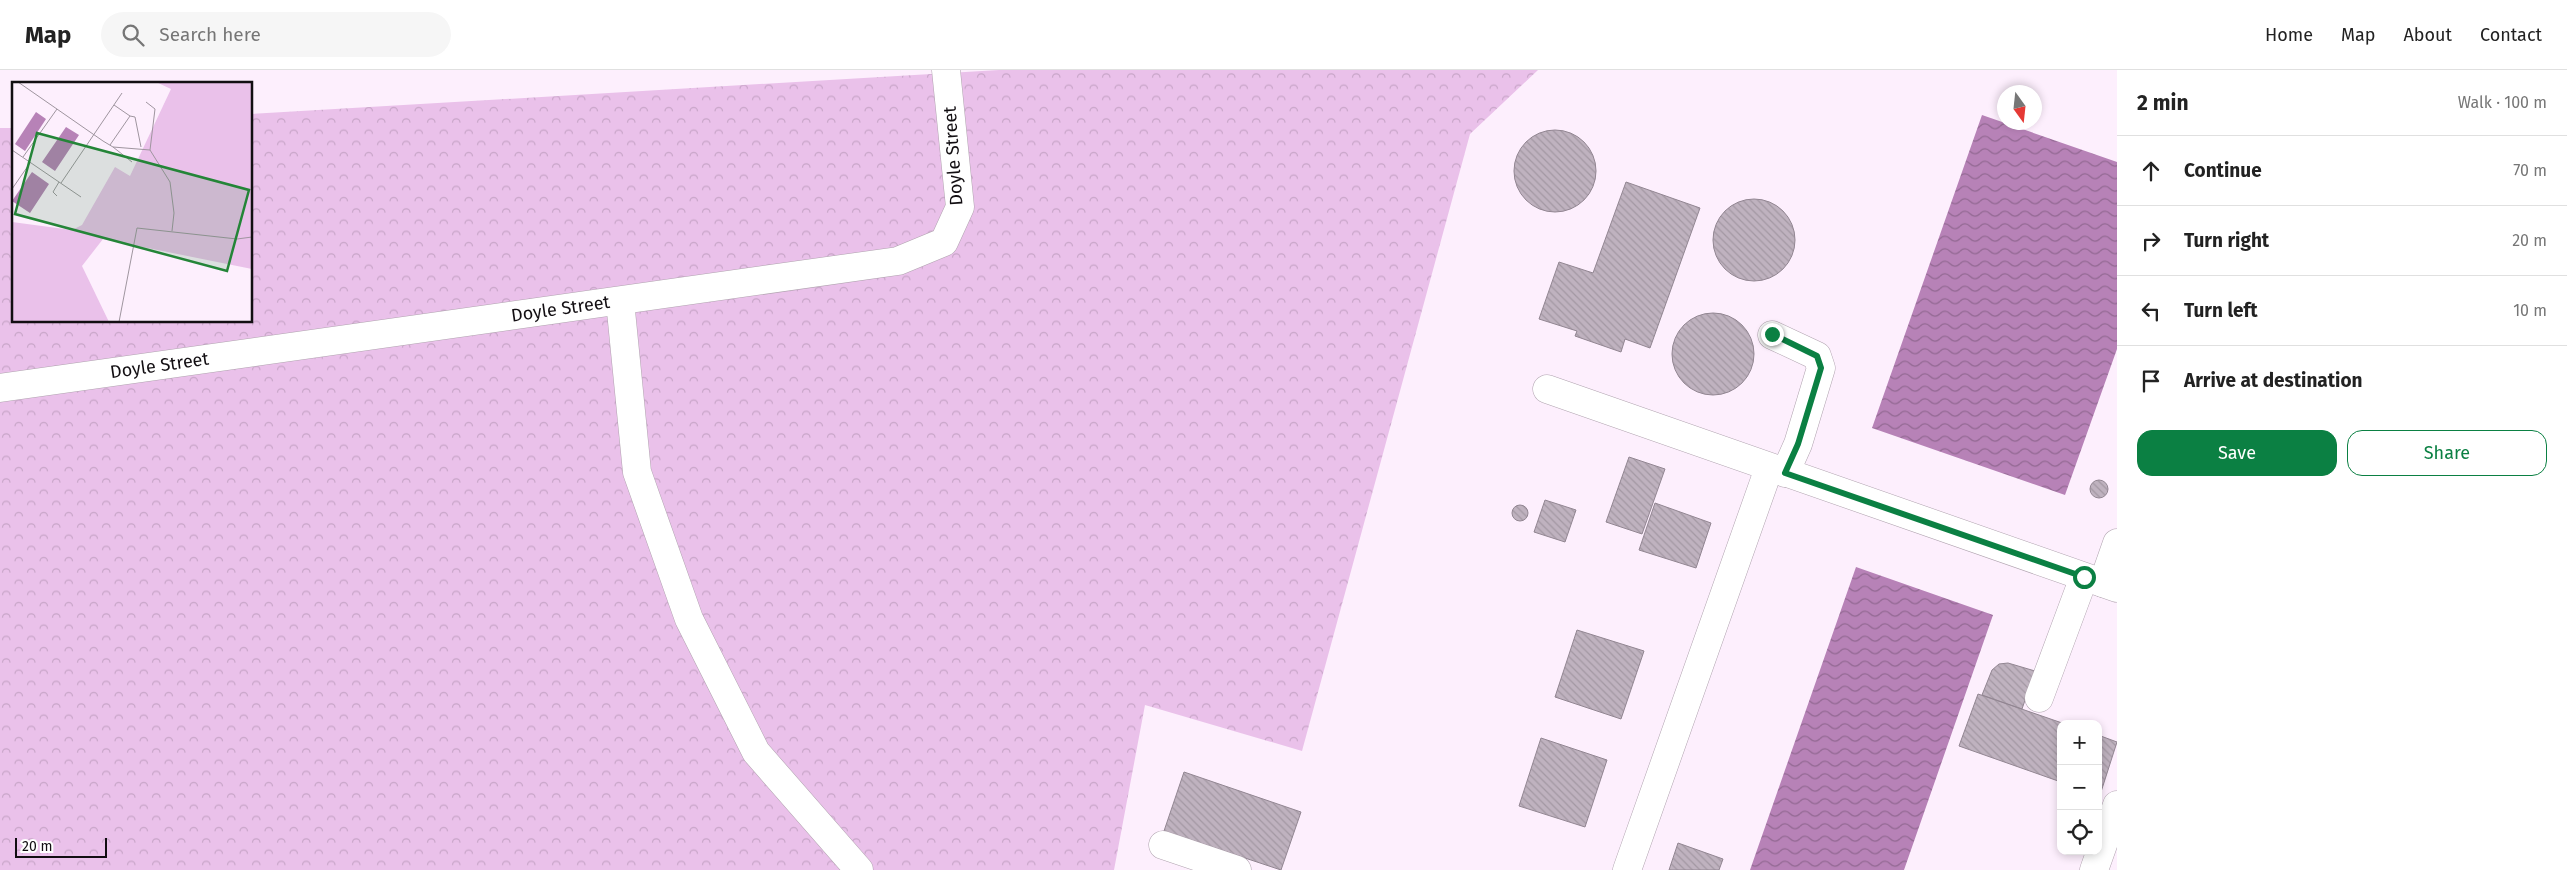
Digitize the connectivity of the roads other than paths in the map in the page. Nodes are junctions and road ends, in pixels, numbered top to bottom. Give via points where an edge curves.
1 (946, 70) edge
2 (620, 301) junction
3 (1772, 334) dead end
4 (0, 388) edge
5 (1547, 389) dead end
6 (1777, 470) junction
7 (2117, 543) edge
8 (2102, 583) edge
9 (2039, 698) dead end
10 (2117, 805) edge
11 (1163, 845) dead end
12 (859, 870) edge
13 (1237, 870) edge
14 (1627, 870) edge
15 (2094, 870) edge

1 - 2 street, Doyle Street via 960,206 944,242 898,261
2 - 4 street, Doyle Street
2 - 12 street via 637,472 689,620 756,752
3 - 6 street via 1817,356 1821,368 1798,444
5 - 6 street
6 - 8 street
6 - 14 street
7 - 8 street
8 - 9 street
10 - 15 street
11 - 13 street

